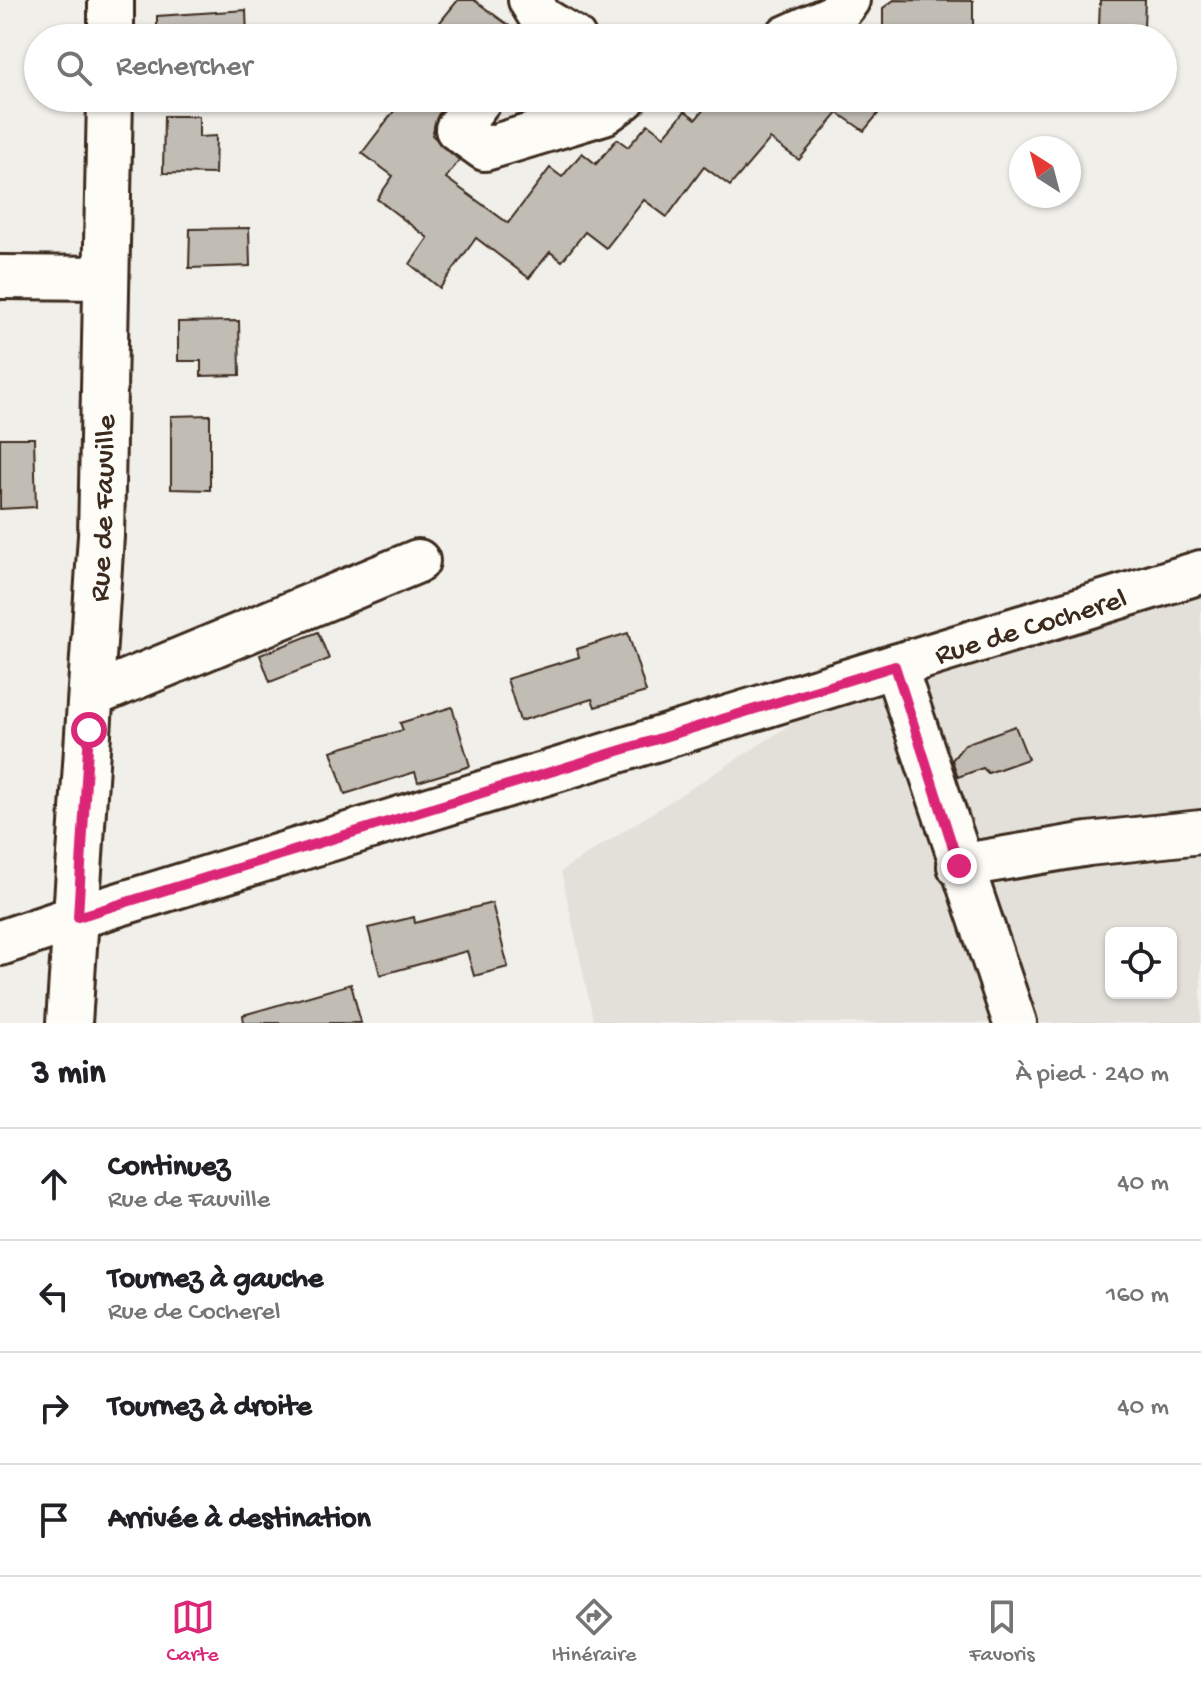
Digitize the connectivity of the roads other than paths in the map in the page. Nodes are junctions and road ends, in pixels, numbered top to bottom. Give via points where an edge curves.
1 (111, 0) edge
2 (848, 0) edge
3 (111, 24) edge
4 (816, 24) edge
5 (110, 112) edge
6 (470, 112) edge
7 (605, 112) edge
8 (0, 277) edge
9 (105, 278) junction
10 (418, 561) dead end
11 (1201, 572) edge
12 (895, 666) junction
13 (91, 696) junction
14 (1201, 832) edge
15 (959, 866) junction
16 (78, 917) junction
17 (0, 943) edge
18 (69, 1023) edge
19 (1015, 1023) edge

1 - 3 main road
2 - 4 street via 836,15
5 - 9 main road, Rue de Fauville
6 - 7 street via 457,129 485,149
8 - 9 street
9 - 13 main road, Rue de Fauville via 101,536
10 - 13 street
11 - 12 street, Rue de Cocherel
12 - 15 street
12 - 16 street, Rue de Cocherel
13 - 16 main road, Rue de Fauville
14 - 15 street
15 - 19 street
16 - 17 main road
16 - 18 main road, Rue de Fauville

